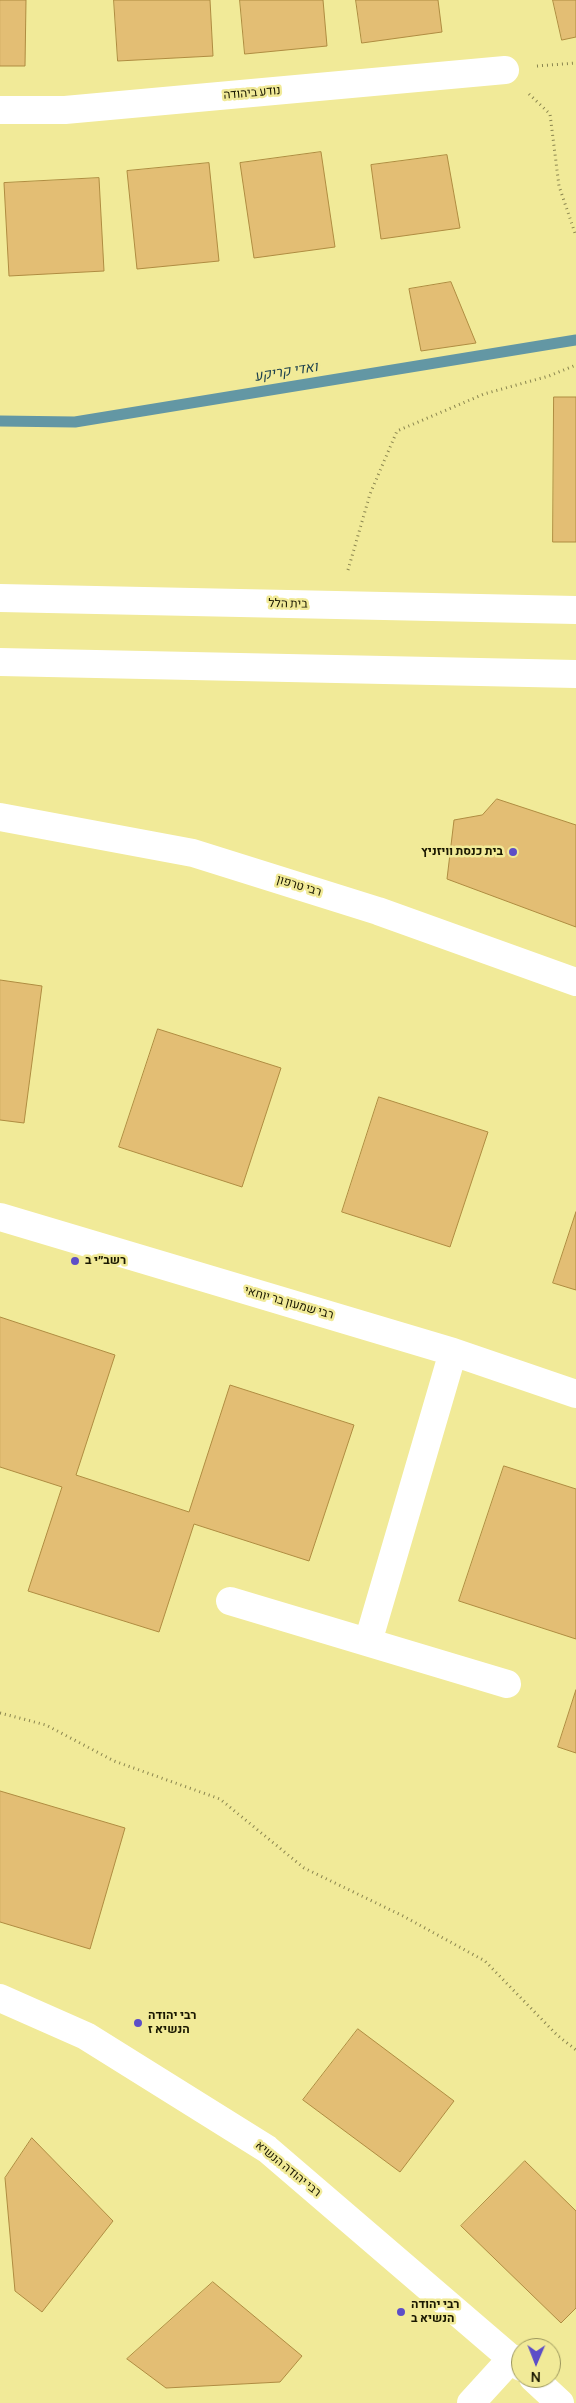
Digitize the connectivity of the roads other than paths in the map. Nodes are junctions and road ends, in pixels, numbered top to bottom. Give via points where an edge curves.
1 (504, 70) road end
2 (0, 110) edge
3 (0, 598) edge
4 (576, 610) edge
5 (0, 662) edge
6 (576, 674) edge
7 (7, 817) edge
8 (576, 982) edge
9 (0, 1217) edge
10 (453, 1352) junction
11 (576, 1394) edge
12 (230, 1601) dead end
13 (368, 1642) junction
14 (507, 1684) dead end
15 (0, 1998) edge
16 (511, 2358) edge
17 (511, 2367) edge
18 (544, 2388) edge
19 (471, 2403) edge
20 (560, 2403) edge

1 - 2 street, נודע ביהודה via 65,110
3 - 4 street, בית הלל
5 - 6 street
7 - 8 street, רבי טרפון via 193,852 378,911
9 - 10 street, רבי שמעון בר יוחאי
10 - 11 street, רבי שמעון בר יוחאי
10 - 13 street
12 - 13 street
13 - 14 street
15 - 16 street, רבי יהודה הנשיא via 86,2036 267,2149
17 - 19 street
18 - 20 street

